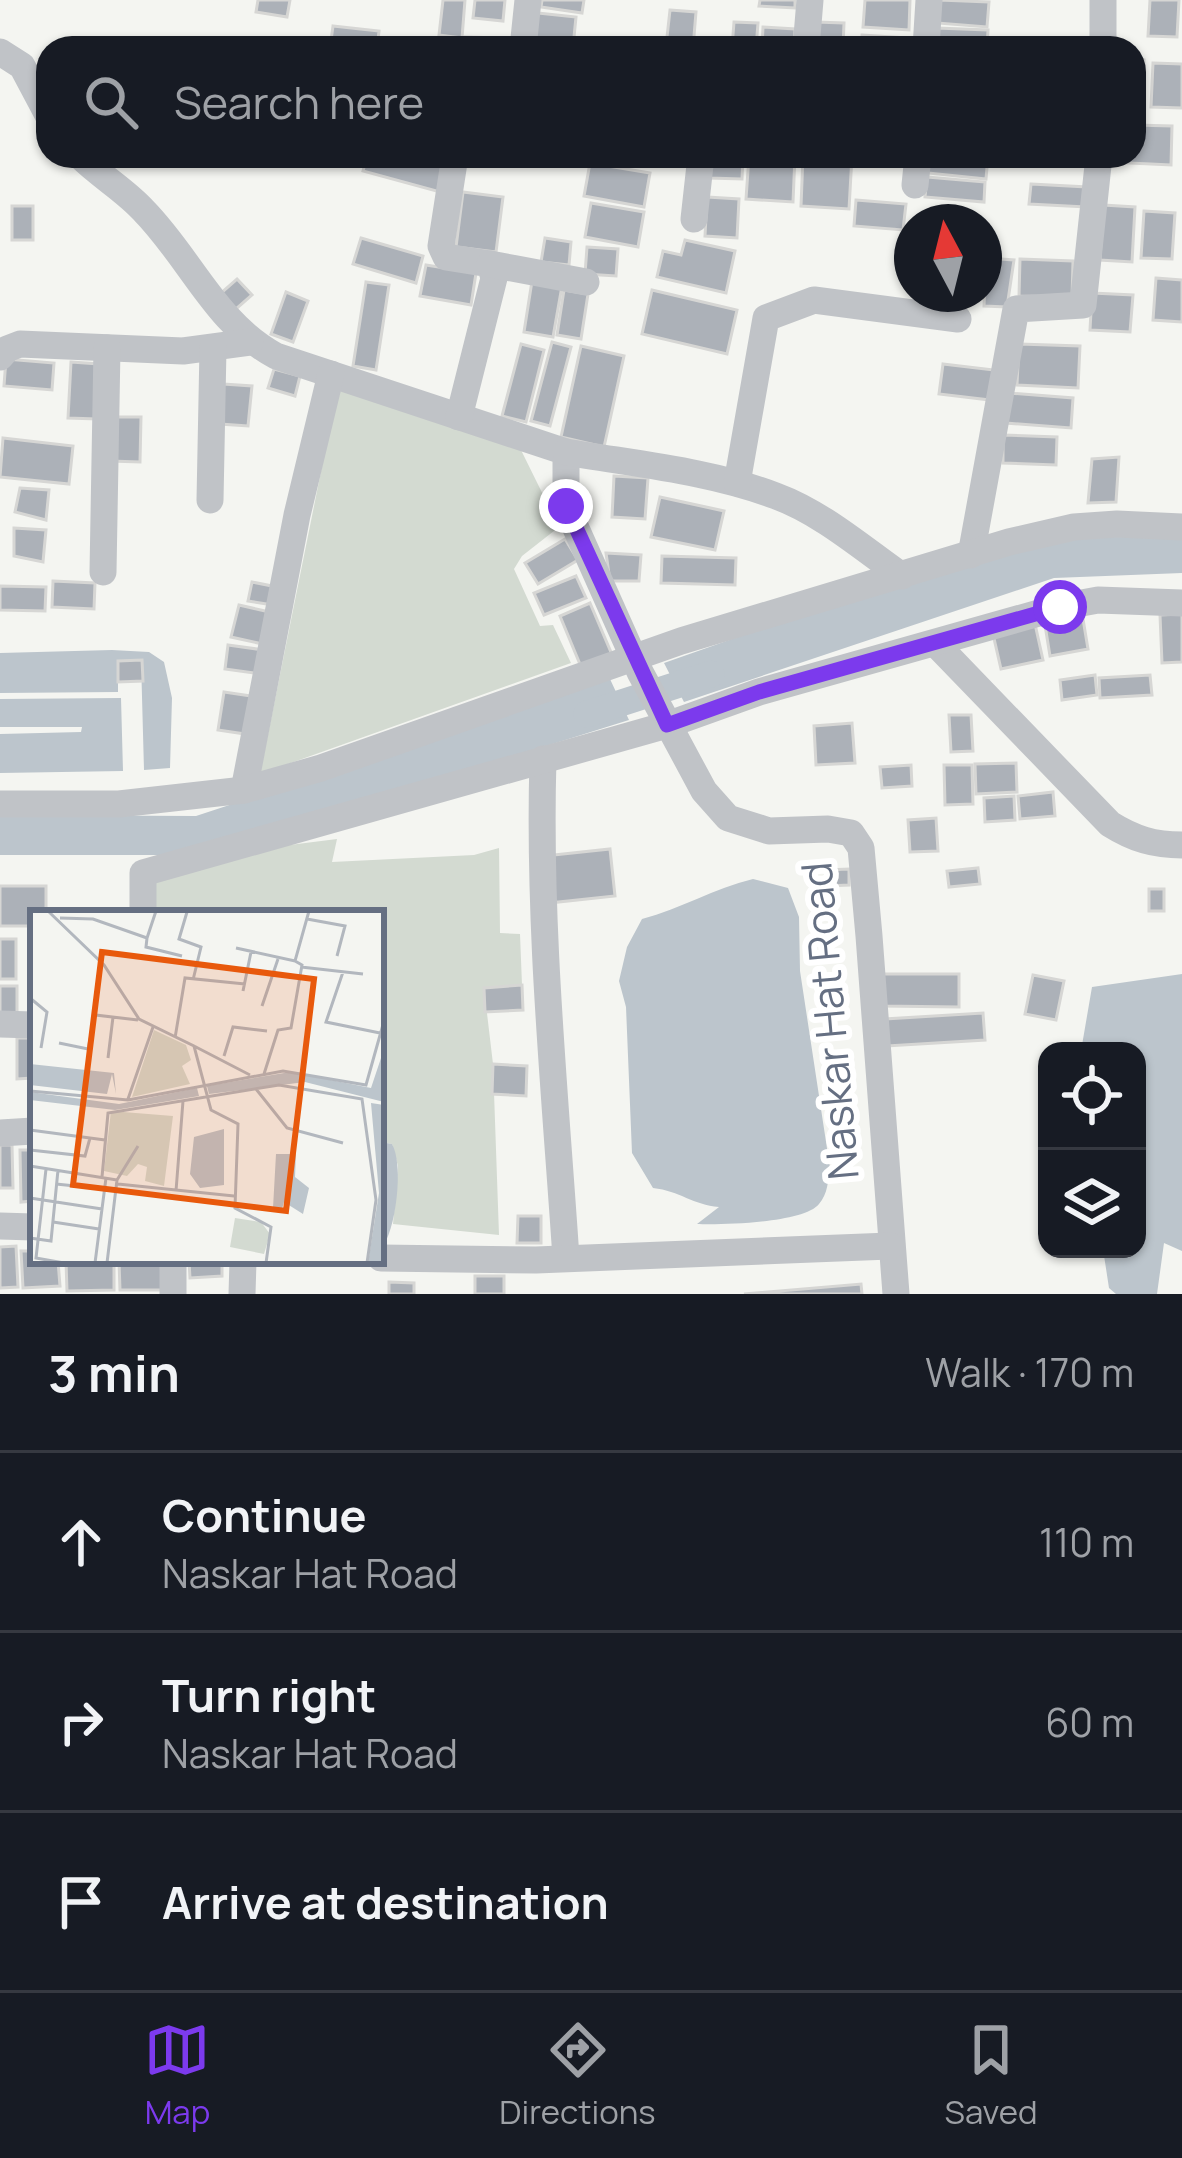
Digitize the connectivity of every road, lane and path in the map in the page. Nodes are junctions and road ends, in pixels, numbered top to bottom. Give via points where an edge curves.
1 (528, 0) edge
2 (810, 0) edge
3 (929, 0) edge
4 (1103, 0) edge
5 (524, 36) edge
6 (807, 36) edge
7 (927, 36) edge
8 (1103, 36) edge
9 (0, 52) edge
10 (36, 92) edge
11 (94, 168) edge
12 (453, 168) edge
13 (700, 168) edge
14 (916, 168) edge
15 (1098, 168) edge
16 (915, 185) dead end
17 (694, 219) dead end
18 (490, 264) junction
19 (586, 282) dead end
20 (958, 320) dead end
21 (250, 342) junction
22 (107, 348) junction
23 (213, 349) junction
24 (0, 357) edge
25 (331, 374) junction
26 (459, 417) junction
27 (566, 452) junction
28 (737, 483) junction
29 (210, 500) dead end
30 (1182, 527) edge
31 (971, 555) junction
32 (104, 572) dead end
33 (902, 576) junction
34 (1182, 602) edge
35 (937, 645) junction
36 (637, 665) junction
37 (663, 718) junction
38 (543, 759) junction
39 (244, 790) junction
40 (0, 804) edge
41 (1182, 845) edge
42 (143, 910) edge
43 (0, 1024) edge
44 (30, 1025) edge
45 (30, 1131) edge
46 (0, 1133) edge
47 (0, 1226) edge
48 (30, 1227) edge
49 (890, 1246) junction
50 (384, 1258) edge
51 (566, 1258) junction
52 (243, 1264) edge
53 (242, 1294) edge
54 (896, 1294) edge

1 - 5 street
2 - 6 street
3 - 7 street
4 - 8 street
9 - 10 street via 22,66
11 - 21 street via 143,209
12 - 18 street via 441,246 446,257
13 - 17 street
14 - 16 street
15 - 31 street via 1083,305 1016,309
18 - 19 street
18 - 26 street via 494,278
20 - 28 street via 814,300 766,318
21 - 23 street
21 - 25 street
22 - 23 street
22 - 24 street via 20,344
22 - 32 street
23 - 29 street
25 - 26 street
25 - 39 street
26 - 27 street
27 - 28 street
27 - 36 street via 566,506
28 - 33 street via 811,512
30 - 31 street via 1074,527
31 - 33 street
33 - 36 street
34 - 35 street via 1060,607
35 - 37 street
35 - 41 street via 1110,824 1132,838
36 - 37 street, Naskar Hat Road
36 - 39 street
37 - 38 street
37 - 49 street, Naskar Hat Road via 728,818 769,831 850,833 861,848
38 - 42 street via 143,873
38 - 51 street via 542,890
39 - 40 street via 118,804
43 - 44 street
45 - 46 street
47 - 48 street
49 - 51 street
49 - 54 street, Naskar Hat Road
50 - 51 street
52 - 53 street

